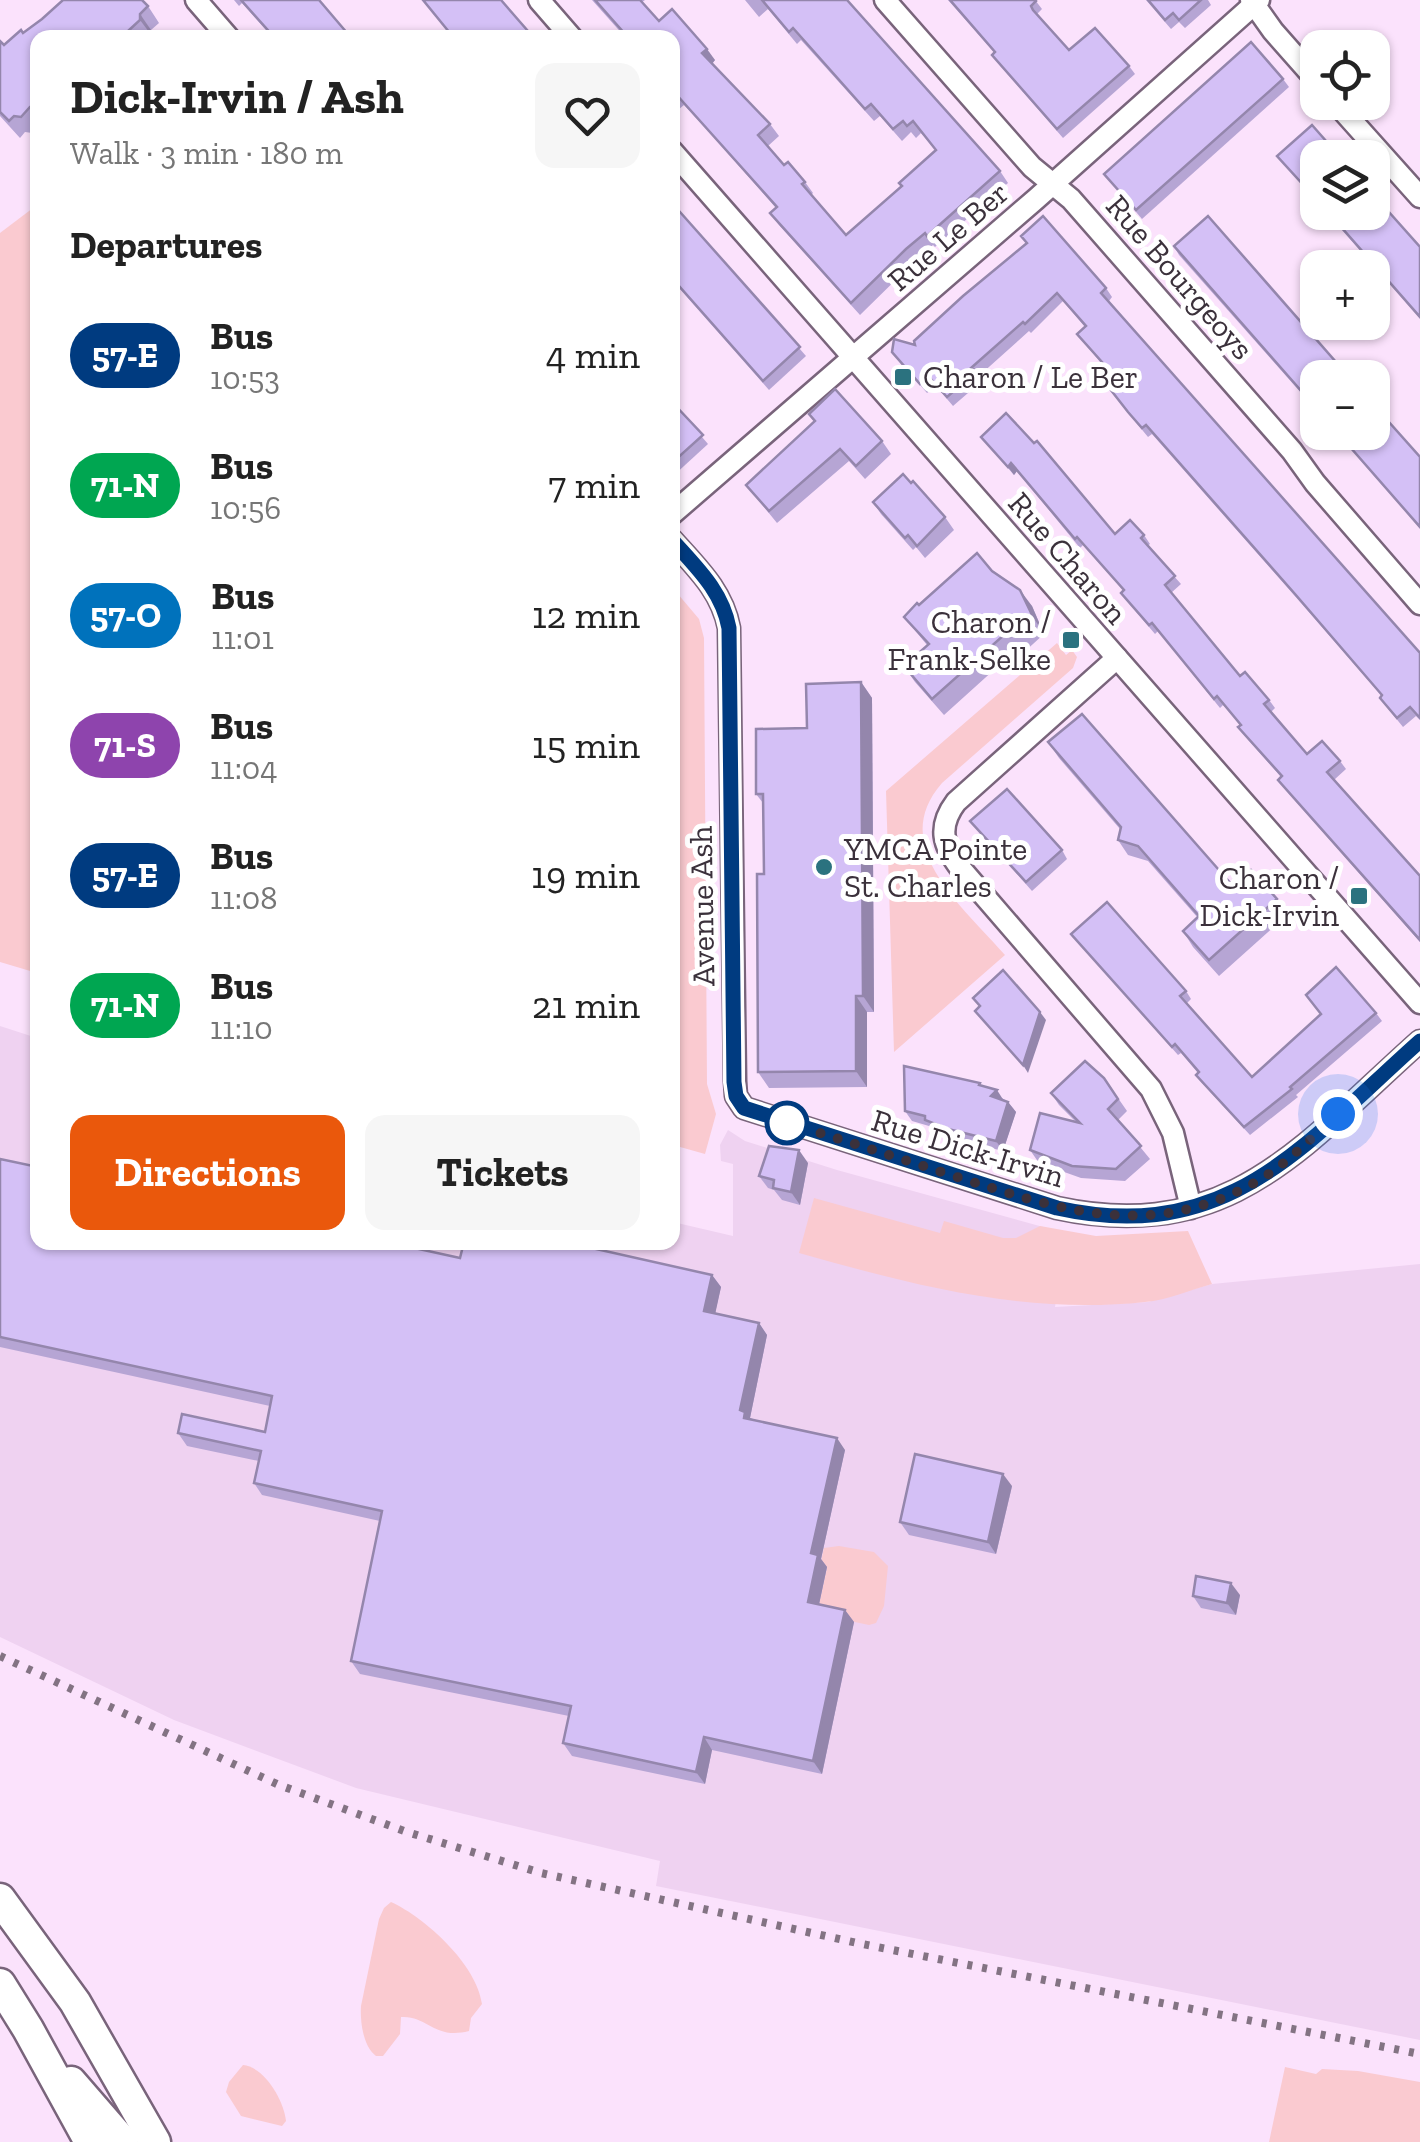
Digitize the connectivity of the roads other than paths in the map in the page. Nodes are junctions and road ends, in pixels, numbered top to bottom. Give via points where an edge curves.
1 (196, 0) edge
2 (539, 0) edge
3 (885, 0) edge
4 (1255, 1) edge
5 (223, 30) edge
6 (565, 30) edge
7 (1300, 62) edge
8 (1351, 120) edge
9 (680, 160) edge
10 (1054, 184) junction
11 (1420, 197) edge
12 (852, 358) junction
13 (680, 507) edge
14 (680, 549) edge
15 (1420, 604) edge
16 (1117, 658) junction
17 (1420, 1003) edge
18 (1420, 1041) edge
19 (744, 1108) joint
20 (1191, 1208) junction
21 (0, 1899) edge
22 (0, 1984) edge
23 (28, 2029) junction
24 (90, 2142) edge
25 (123, 2142) edge
26 (156, 2142) edge

1 - 5 street
2 - 6 street
3 - 10 street, Rue Bourgeoys
4 - 7 street
4 - 10 street, Rue Le Ber
8 - 11 street
9 - 12 street, Rue Charon
10 - 12 street, Rue Le Ber
10 - 15 street, Rue Bourgeoys
12 - 13 street, Rue Le Ber
12 - 16 street, Rue Charon
14 - 19 street, Avenue Ash via 714,587 729,628 734,1082
16 - 17 street, Rue Charon
16 - 20 street via 956,802 943,836 961,869 1151,1089 1176,1142
18 - 20 street, Rue Dick-Irvin via 1260,1180
19 - 20 street, Rue Dick-Irvin via 1057,1208 1130,1218
21 - 26 main road via 75,2002
22 - 23 main road
23 - 24 main road
23 - 25 main road

